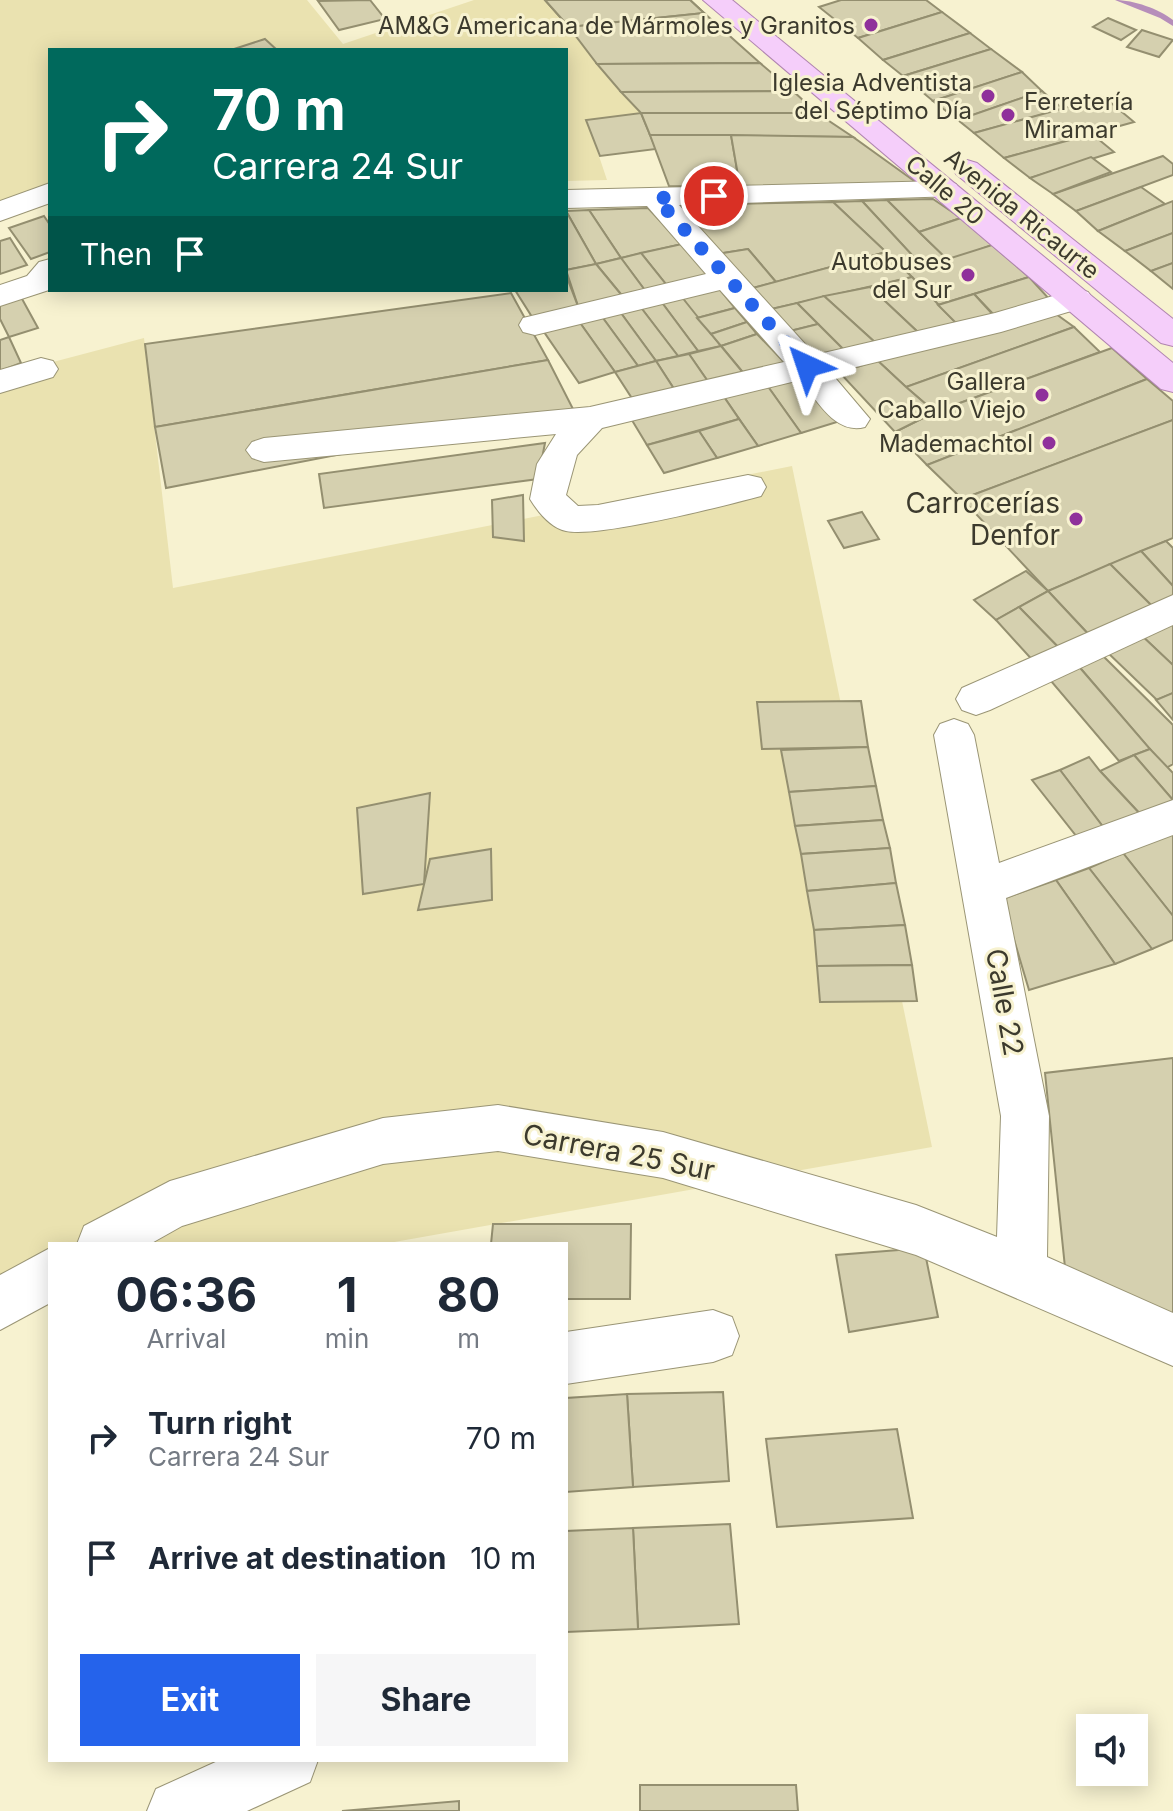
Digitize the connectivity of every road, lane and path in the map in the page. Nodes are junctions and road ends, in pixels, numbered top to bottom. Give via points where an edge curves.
1 (716, 0) edge
2 (758, 0) edge
3 (832, 59) dead end
4 (941, 148) dead end
5 (945, 190) junction
6 (48, 193) edge
7 (656, 198) junction
8 (568, 199) edge
9 (0, 212) edge
10 (48, 271) edge
11 (728, 278) junction
12 (0, 296) edge
13 (1077, 299) junction
14 (535, 325) dead end
15 (1173, 336) edge
16 (807, 366) junction
17 (41, 369) dead end
18 (1173, 381) edge
19 (0, 382) edge
20 (590, 419) junction
21 (853, 419) dead end
22 (264, 450) dead end
23 (748, 487) dead end
24 (1173, 609) edge
25 (1173, 817) edge
26 (982, 885) junction
27 (105, 1242) edge
28 (1021, 1272) junction
29 (48, 1275) edge
30 (0, 1304) edge
31 (713, 1336) dead end
32 (1173, 1340) edge
33 (568, 1358) edge
34 (282, 1762) edge
35 (195, 1789) edge

1 - 5 main road, Calle 20
2 - 3 main road
4 - 15 main road, Avenida Ricaurte
5 - 7 street
5 - 13 main road, Calle 20
6 - 9 street
7 - 8 street
7 - 11 street
10 - 12 street via 38,283
11 - 14 street
11 - 16 street
13 - 16 street via 1001,322
13 - 18 main road, Calle 20
16 - 20 street
16 - 21 street
17 - 19 street
20 - 22 street
20 - 23 street via 565,441 549,473 548,499 569,519 598,518
24 - 26 street, Calle 22 via 965,717
25 - 26 street via 1020,877
26 - 28 street, Calle 22 via 1025,1116
27 - 28 street, Carrera 25 Sur via 170,1205 383,1141 498,1128 663,1155 916,1230
28 - 32 street, Carrera 25 Sur
29 - 30 street
31 - 33 street
34 - 35 street

